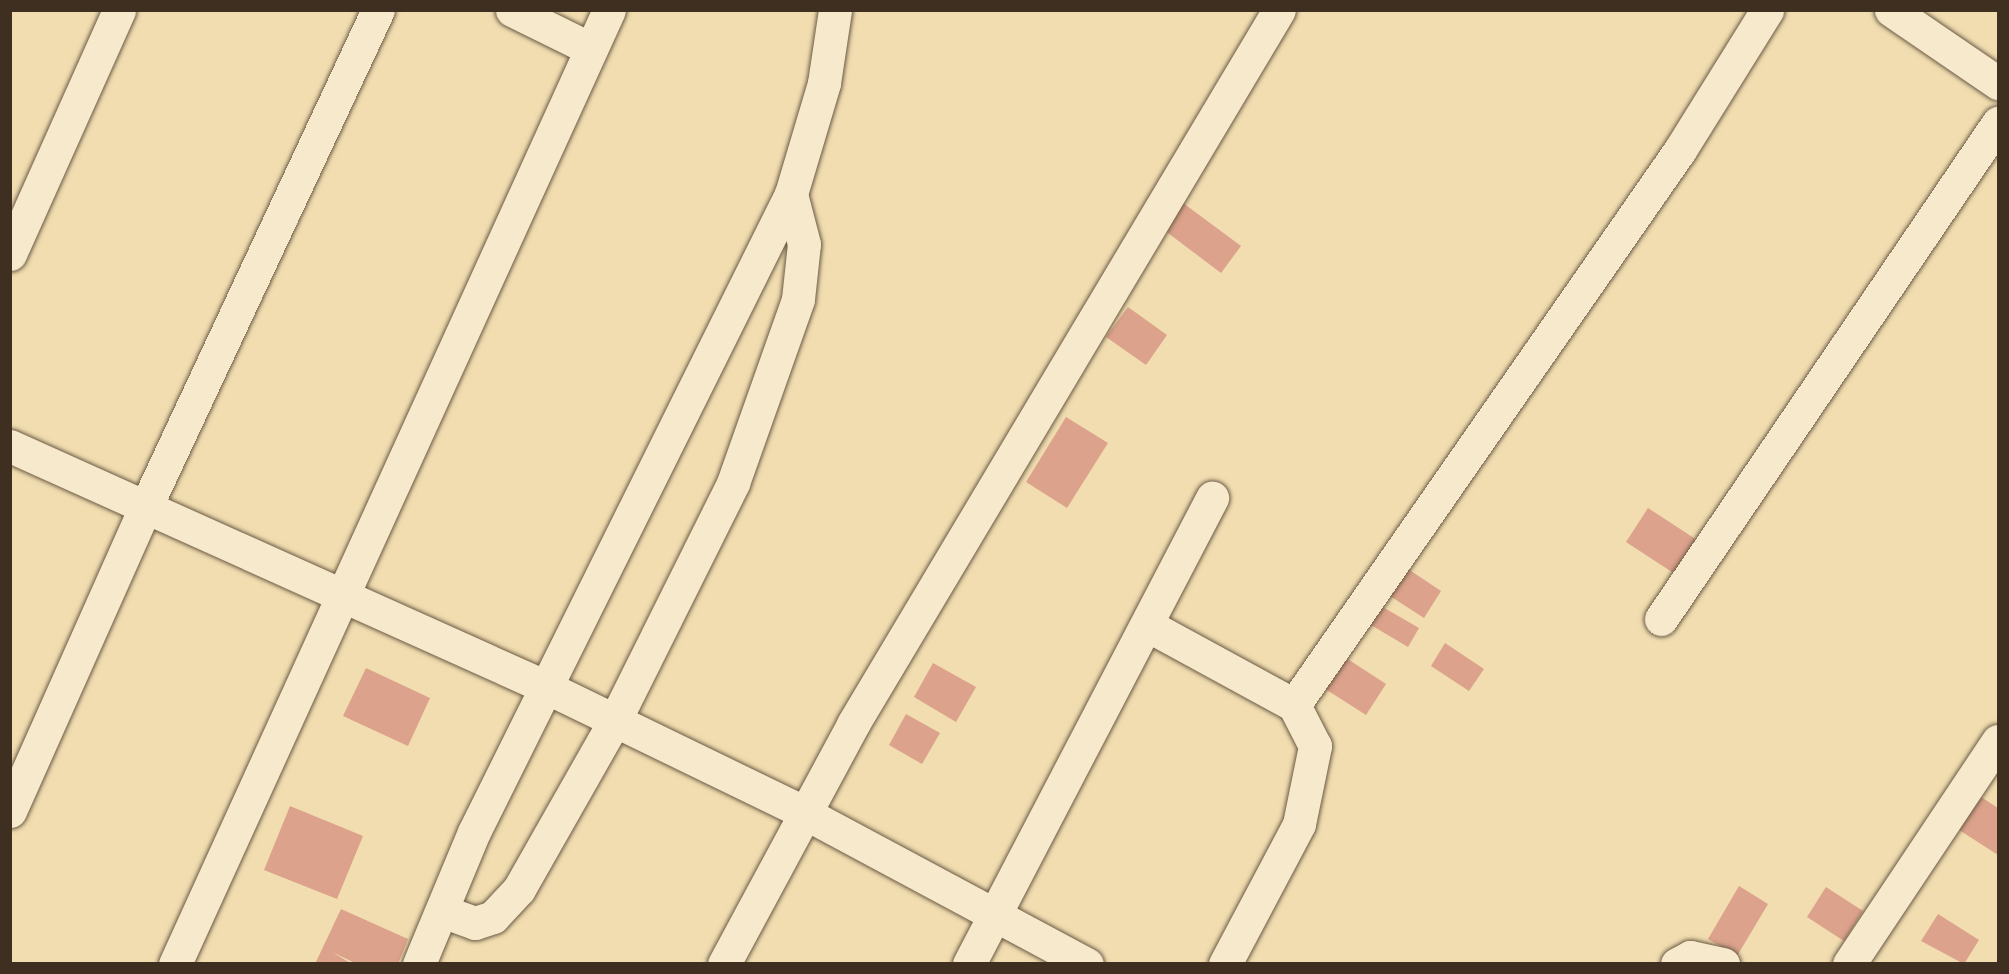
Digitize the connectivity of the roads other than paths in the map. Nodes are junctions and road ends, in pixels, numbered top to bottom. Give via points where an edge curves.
1 (119, 10) edge
2 (378, 10) edge
3 (512, 10) edge
4 (609, 10) edge
5 (836, 10) edge
6 (1279, 10) edge
7 (1767, 10) edge
8 (1891, 10) edge
9 (591, 49) junction
10 (1998, 83) edge
11 (1998, 123) edge
12 (791, 194) junction
13 (10, 254) edge
14 (10, 446) edge
15 (1212, 498) dead end
16 (147, 504) junction
17 (344, 596) junction
18 (1661, 619) dead end
19 (1147, 625) junction
20 (546, 687) junction
21 (1294, 705) junction
22 (615, 720) junction
23 (1998, 741) edge
24 (10, 811) edge
25 (803, 812) junction
26 (441, 911) junction
27 (995, 913) junction
28 (175, 963) edge
29 (419, 963) edge
30 (724, 963) edge
31 (969, 963) edge
32 (1087, 963) edge
33 (1225, 963) edge
34 (1677, 963) edge
35 (1723, 963) edge
36 (1849, 963) edge

1 - 13 street
2 - 16 street
3 - 9 street
4 - 9 street
5 - 12 street via 824,83
6 - 25 street
7 - 21 street via 1680,150
8 - 10 street
9 - 17 street
11 - 18 street
12 - 20 street
12 - 22 street via 804,244 798,299 733,483
14 - 16 street
15 - 19 street
16 - 17 street
16 - 24 street
17 - 20 street
17 - 28 street
19 - 21 street
19 - 27 street
20 - 22 street
20 - 26 street
21 - 33 street via 1316,746 1299,824
22 - 25 street
22 - 26 street via 519,889 493,917 475,923
23 - 36 street
25 - 27 street
25 - 30 street
26 - 29 street
27 - 31 street
27 - 32 street
34 - 35 street via 1690,957

